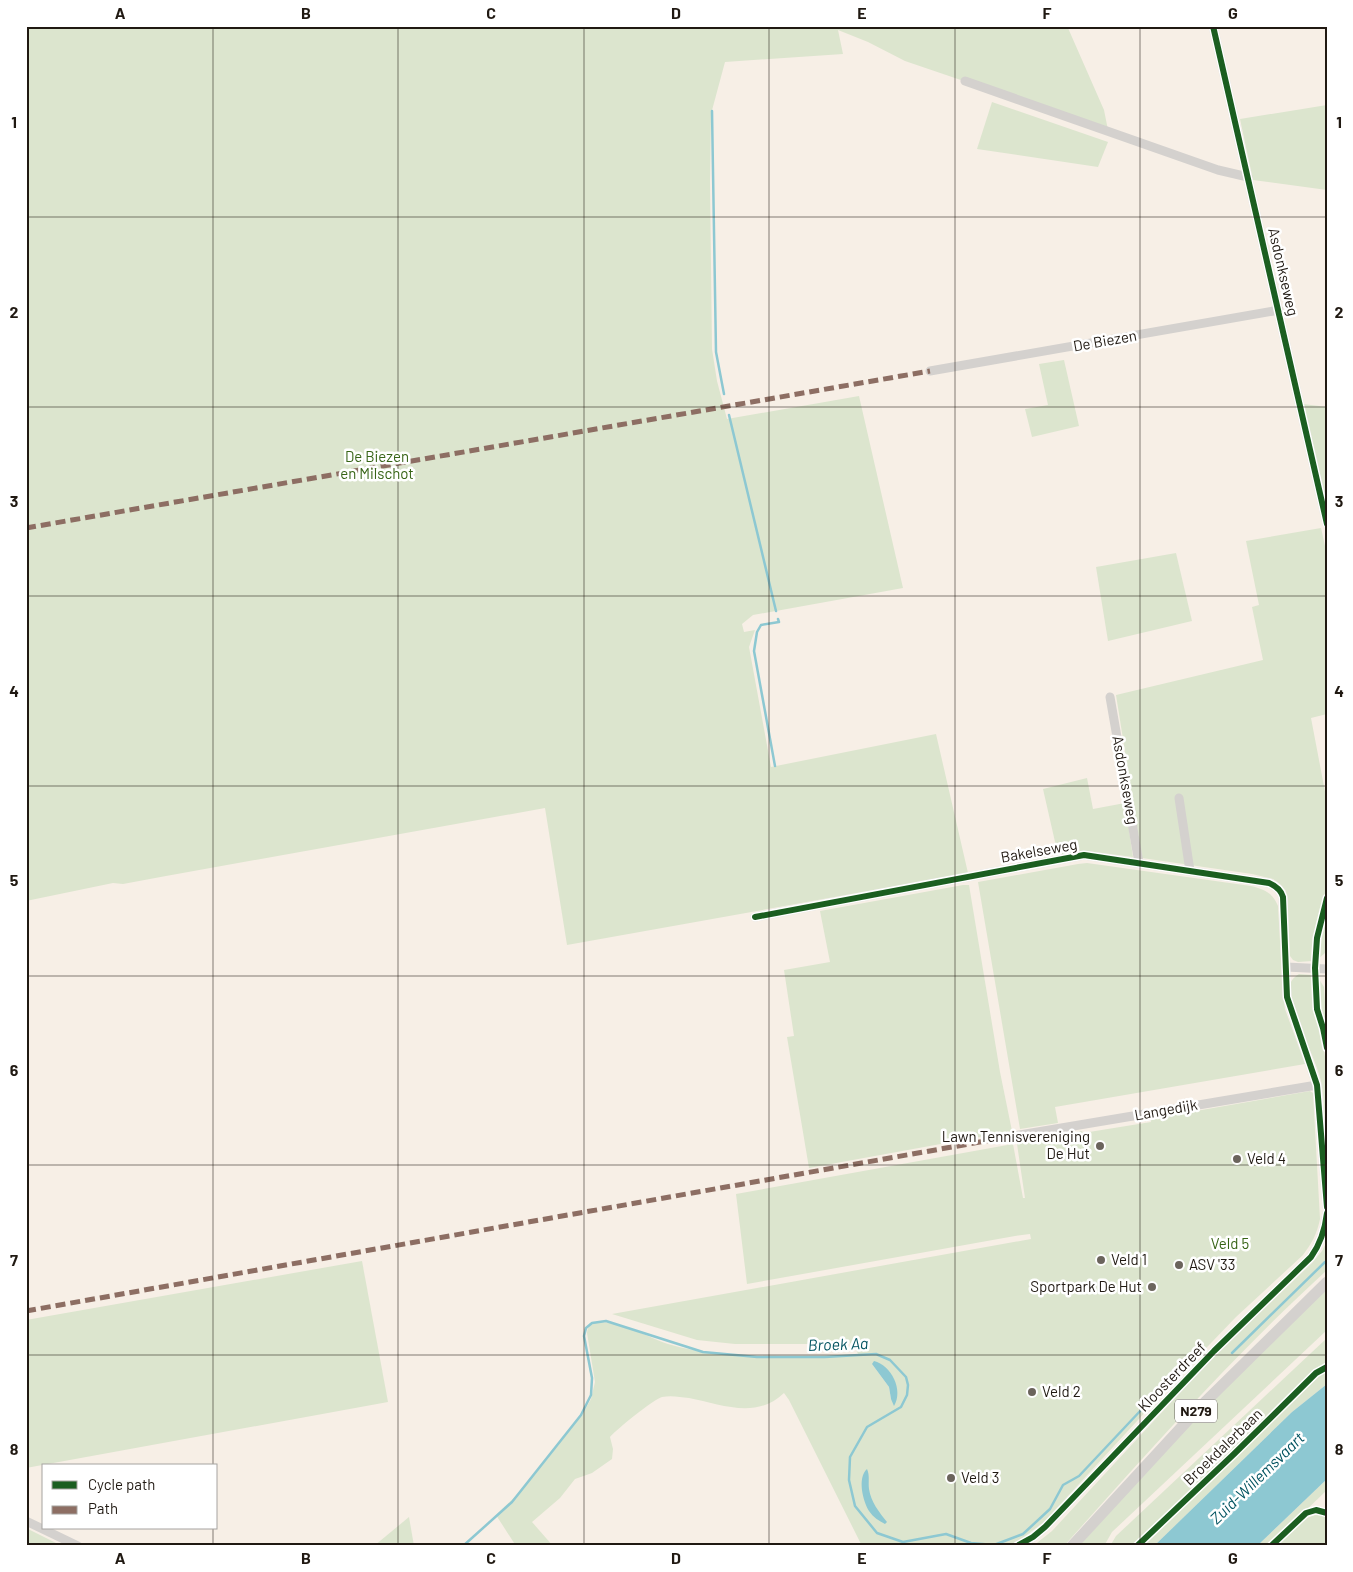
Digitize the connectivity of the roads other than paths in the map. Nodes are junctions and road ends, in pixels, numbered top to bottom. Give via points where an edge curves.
1 (1214, 26) edge
2 (965, 81) dead end
3 (1248, 177) junction
4 (1279, 310) junction
5 (930, 371) dead end
6 (1327, 524) edge
7 (1110, 697) dead end
8 (1179, 798) dead end
9 (1139, 863) junction
10 (1190, 871) junction
11 (755, 917) dead end
12 (1286, 967) junction
13 (1327, 969) edge
14 (1317, 1085) junction
15 (1014, 1136) dead end
16 (1327, 1207) edge
17 (1327, 1213) edge
18 (1327, 1282) edge
19 (26, 1521) edge
20 (42, 1529) edge
21 (45, 1530) edge
22 (78, 1546) edge
23 (1017, 1546) edge
24 (1072, 1546) edge

1 - 3 street, Asdonkseweg
2 - 3 street via 1218,170
3 - 4 street, Asdonkseweg
4 - 5 street, De Biezen
4 - 6 street, Asdonkseweg
7 - 9 street, Asdonkseweg
8 - 10 street
9 - 10 street, Bakelseweg
9 - 11 street, Bakelseweg via 1084,855
10 - 12 street, Bakelseweg via 1277,887 1283,897
12 - 13 street
12 - 14 street, Bakelseweg via 1289,1005
14 - 15 street, Langedijk
14 - 16 street
17 - 23 street, Kloosterdreef via 1320,1244 1311,1257 1214,1350 1045,1527
18 - 24 main road, N279 via 1208,1399
19 - 20 street
21 - 22 street

